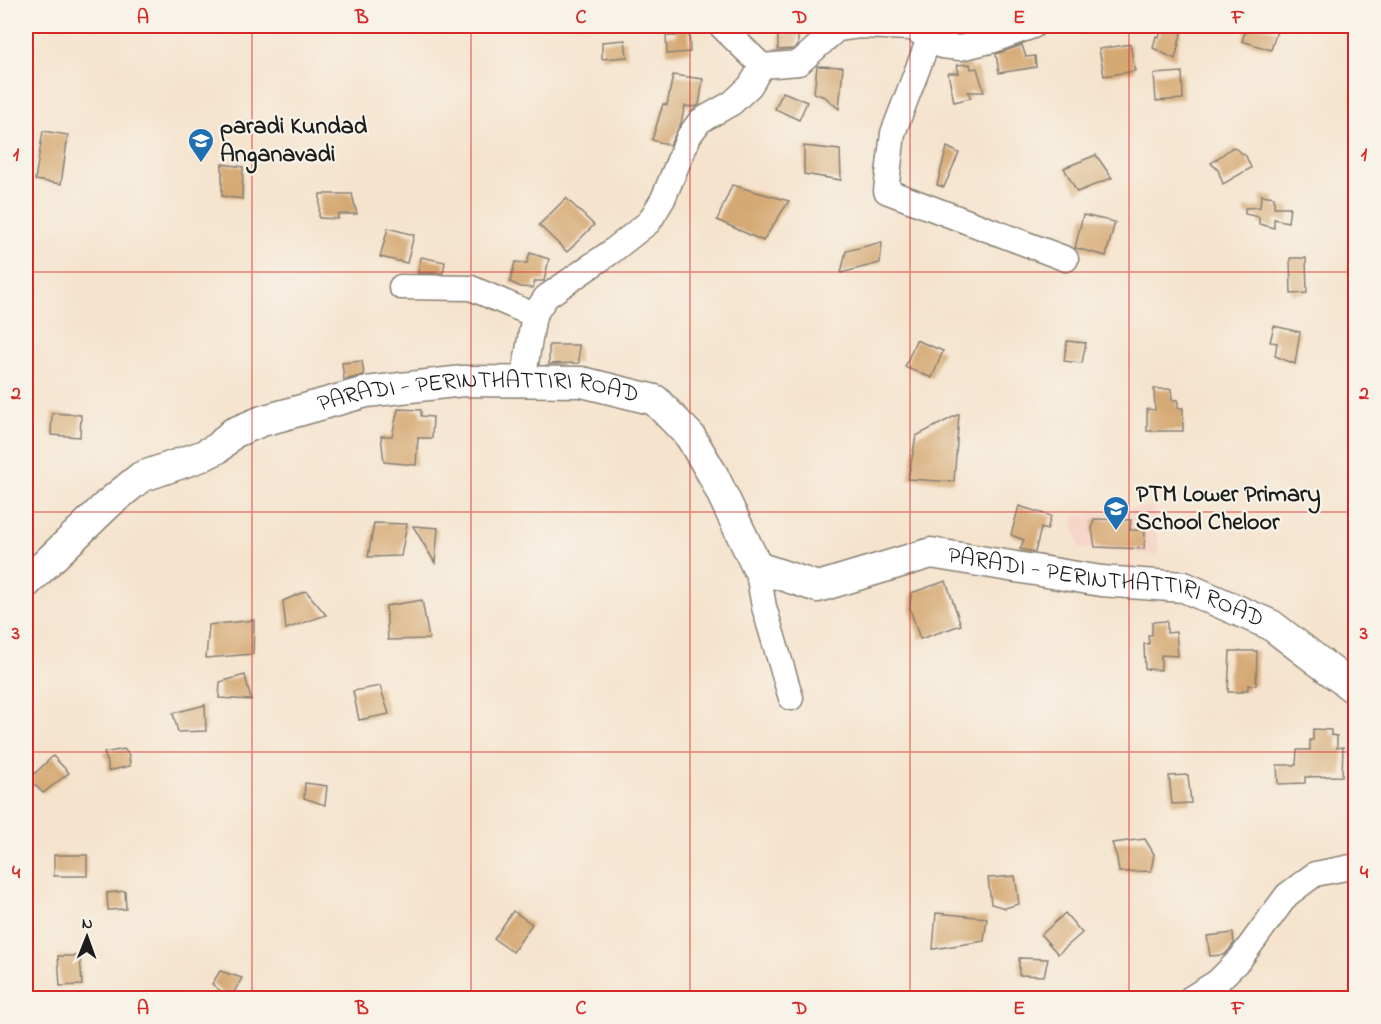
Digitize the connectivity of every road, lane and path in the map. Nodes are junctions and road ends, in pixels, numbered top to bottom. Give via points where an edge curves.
1 (721, 26) edge
2 (1033, 26) edge
3 (929, 39) junction
4 (762, 66) junction
5 (1066, 259) dead end
6 (401, 287) dead end
7 (534, 315) junction
8 (523, 381) junction
9 (757, 567) junction
10 (26, 582) edge
11 (1356, 690) edge
12 (791, 698) dead end
13 (1356, 866) edge
14 (1191, 999) edge

1 - 4 street
2 - 3 street via 960,48 942,46
3 - 4 street via 912,28 837,29 799,63
3 - 5 street via 893,133 886,191
4 - 7 street via 750,86 732,103 700,121 689,136 649,222 546,297
6 - 7 street via 471,288
7 - 8 street
8 - 9 main road, PARADI - PERINTHATTIRI ROAD via 582,382 655,399 690,436
8 - 10 main road, PARADI - PERINTHATTIRI ROAD via 463,381 366,392 262,421 234,433 202,456 141,477
9 - 11 main road, PARADI - PERINTHATTIRI ROAD via 818,587 931,553 1101,581 1184,587 1271,626
9 - 12 street via 764,607
13 - 14 street via 1315,874 1287,896 1240,959 1217,982

